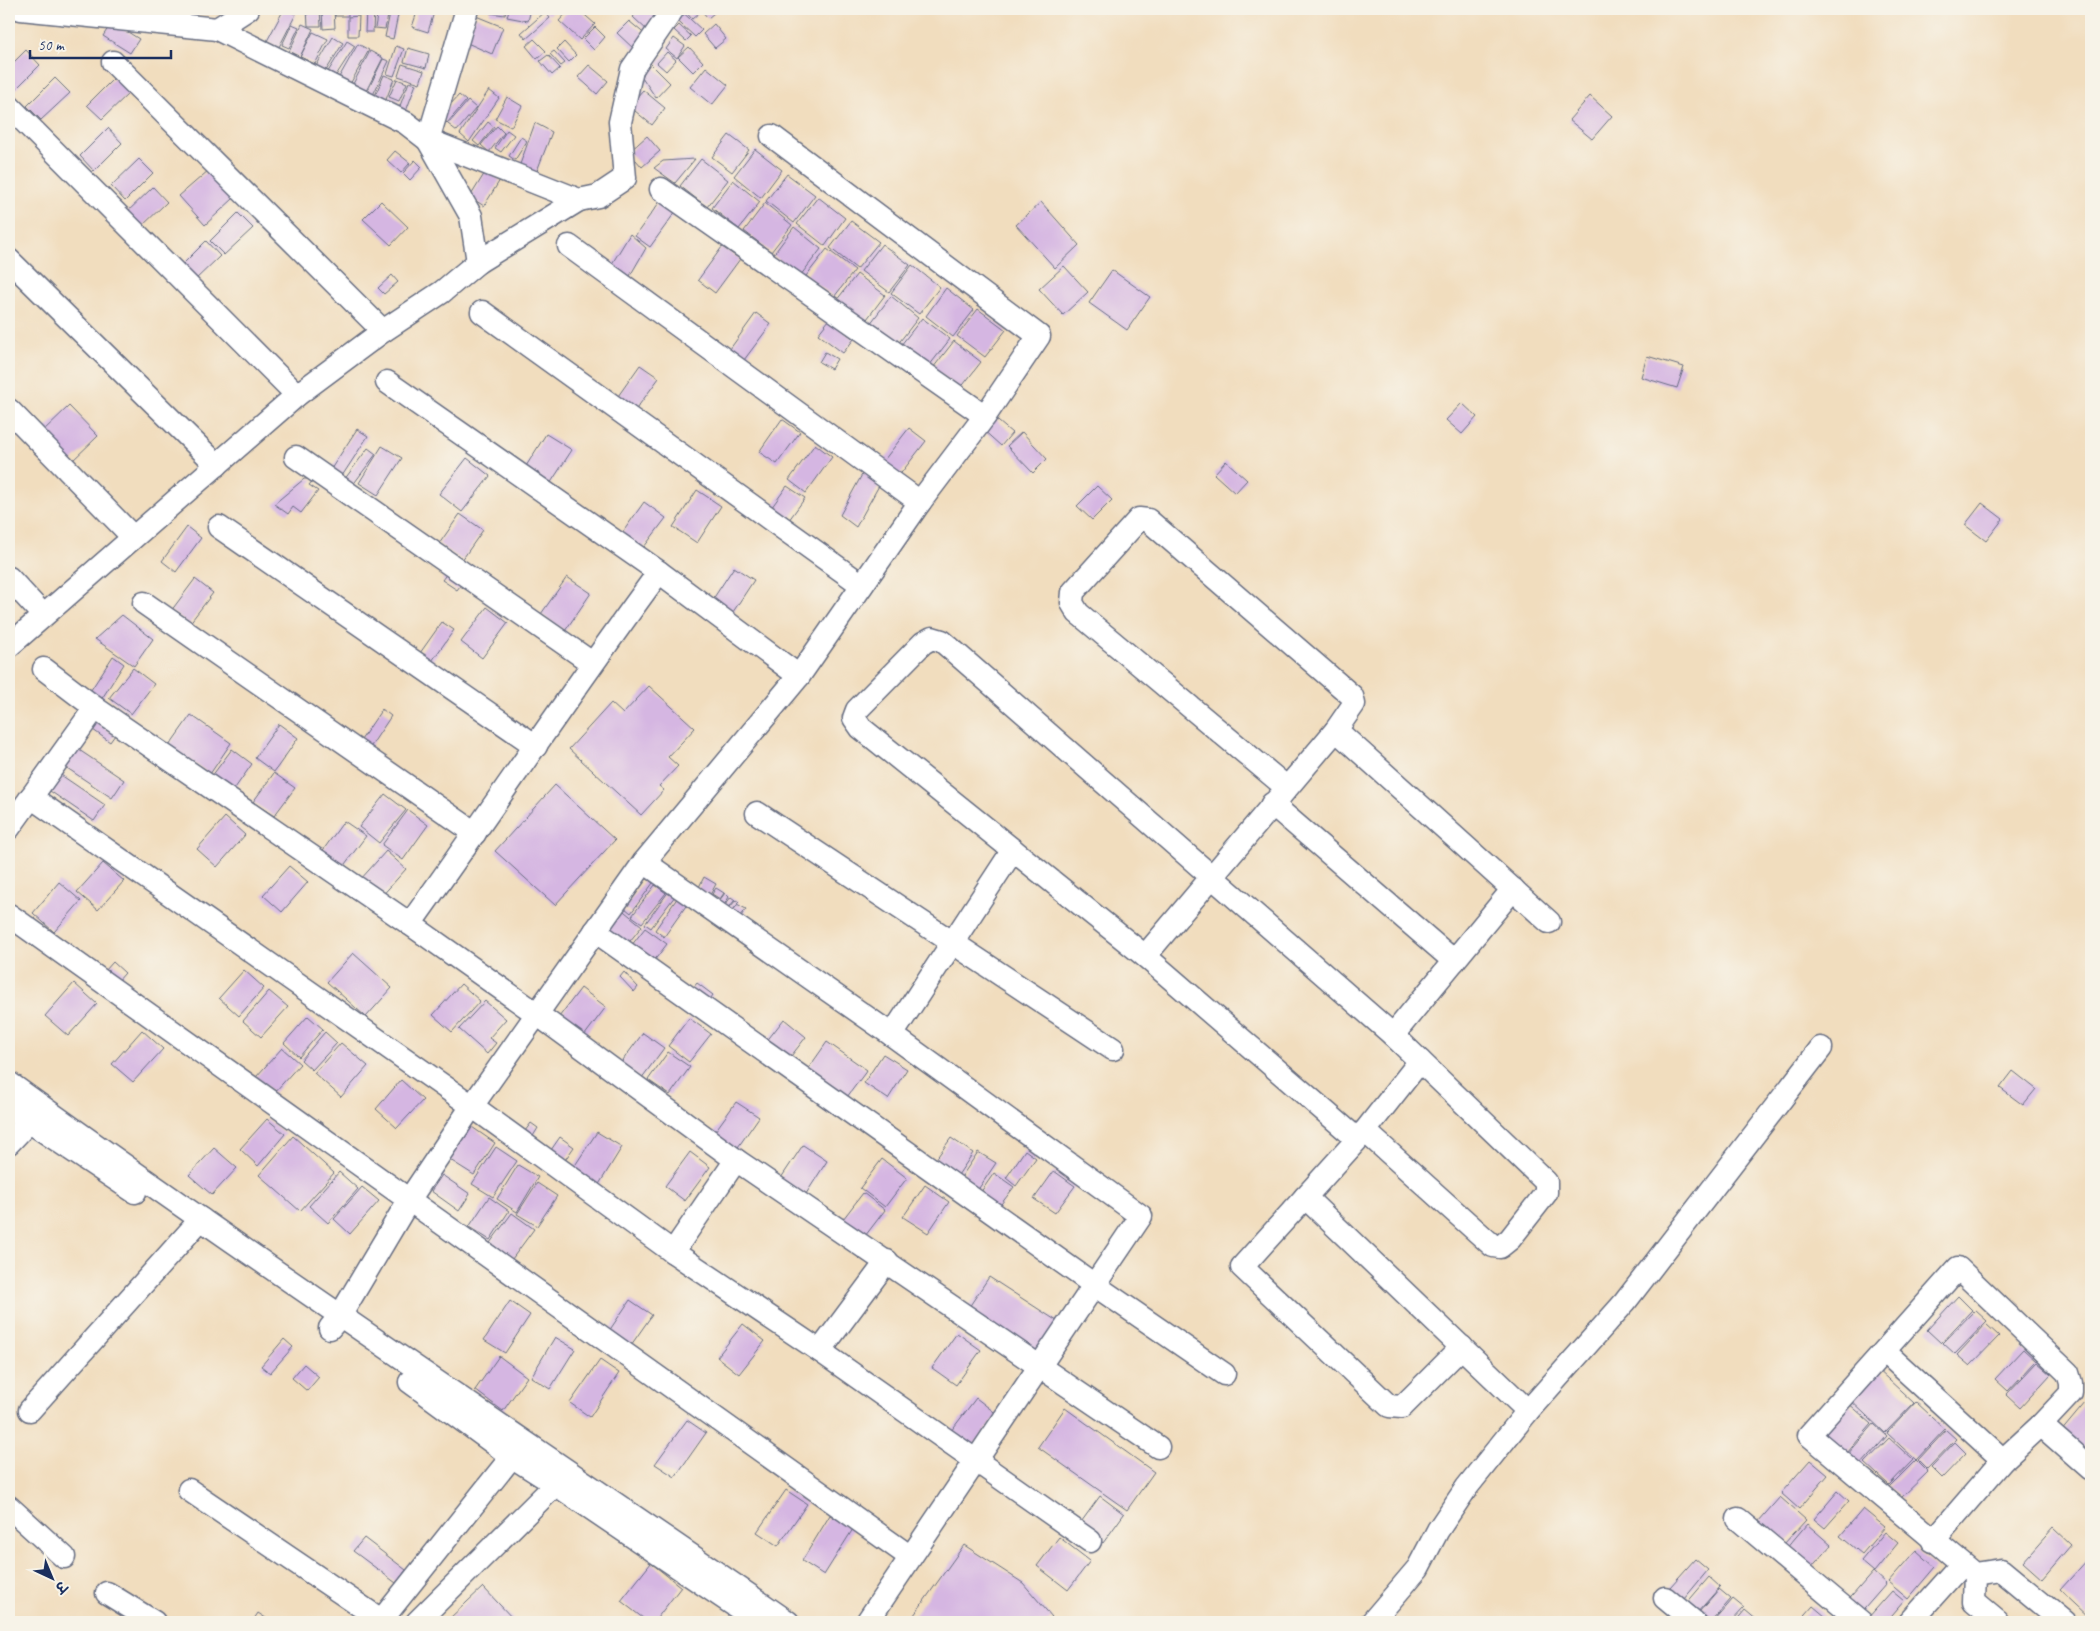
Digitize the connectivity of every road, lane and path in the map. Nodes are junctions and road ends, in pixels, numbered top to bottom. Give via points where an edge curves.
1 (22, 9) edge
2 (248, 9) edge
3 (467, 9) edge
4 (673, 9) edge
5 (217, 29) junction
6 (113, 62) dead end
7 (9, 106) edge
8 (772, 136) dead end
9 (428, 140) junction
10 (661, 189) dead end
11 (579, 200) junction
12 (569, 246) dead end
13 (9, 260) edge
14 (478, 262) junction
15 (482, 312) dead end
16 (383, 331) junction
17 (387, 382) dead end
18 (297, 395) junction
19 (9, 410) edge
20 (985, 416) junction
21 (296, 457) dead end
22 (216, 465) junction
23 (920, 502) junction
24 (219, 527) dead end
25 (133, 537) junction
26 (659, 572) junction
27 (9, 578) edge
28 (862, 584) junction
29 (144, 603) dead end
30 (43, 615) junction
31 (9, 646) edge
32 (592, 663) junction
33 (44, 669) dead end
34 (799, 676) junction
35 (95, 708) junction
36 (1336, 730) junction
37 (536, 746) junction
38 (1279, 796) junction
39 (31, 797) junction
40 (757, 813) dead end
41 (9, 828) edge
42 (475, 833) junction
43 (1013, 850) junction
44 (644, 862) junction
45 (1212, 876) junction
46 (1513, 889) junction
47 (9, 914) edge
48 (1549, 922) dead end
49 (410, 924) junction
50 (595, 931) junction
51 (952, 942) junction
52 (1145, 956) junction
53 (1454, 961) junction
54 (537, 1014) junction
55 (892, 1035) junction
56 (1393, 1035) junction
57 (1821, 1048) dead end
58 (1114, 1049) dead end
59 (1420, 1061) junction
60 (9, 1083) edge
61 (472, 1106) junction
62 (9, 1108) edge
63 (29, 1122) junction
64 (1361, 1135) junction
65 (9, 1143) edge
66 (736, 1160) junction
67 (1305, 1197) junction
68 (409, 1200) junction
69 (196, 1224) junction
70 (673, 1252) junction
71 (887, 1261) junction
72 (1093, 1284) junction
73 (335, 1322) junction
74 (1462, 1346) junction
75 (1884, 1351) junction
76 (820, 1352) junction
77 (1039, 1366) junction
78 (1224, 1374) dead end
79 (30, 1410) dead end
80 (1528, 1411) junction
81 (2042, 1425) junction
82 (1158, 1446) dead end
83 (518, 1448) junction
84 (2003, 1460) junction
85 (976, 1462) junction
86 (2091, 1469) edge
87 (562, 1477) junction
88 (189, 1490) dead end
89 (9, 1507) edge
90 (1738, 1519) dead end
91 (1090, 1541) dead end
92 (1933, 1541) junction
93 (910, 1556) junction
94 (64, 1557) dead end
95 (1968, 1569) junction
96 (107, 1593) dead end
97 (1665, 1598) dead end
98 (431, 1618) edge
99 (154, 1622) edge
100 (382, 1622) edge
101 (759, 1622) edge
102 (788, 1622) edge
103 (866, 1622) edge
104 (1372, 1622) edge
105 (1694, 1622) edge
106 (1862, 1622) edge
107 (1910, 1622) edge
108 (1998, 1622) edge
109 (2064, 1622) edge

1 - 5 street
2 - 5 street
3 - 9 street
4 - 11 street via 632,69 620,122 625,178 598,196
5 - 9 street via 406,123
6 - 16 street
7 - 18 street
8 - 20 street via 1038,336
9 - 11 street
9 - 14 street via 471,216
10 - 20 street
11 - 14 street
12 - 23 street
13 - 22 street
14 - 16 street via 442,292
15 - 28 street
16 - 18 street
17 - 26 street
18 - 22 street
19 - 25 street
20 - 23 street
21 - 32 street
22 - 25 street
23 - 28 street
24 - 37 street
25 - 30 street
26 - 32 street
26 - 34 street
27 - 30 street
28 - 34 street
29 - 42 street
30 - 31 street
32 - 37 street
33 - 35 street
34 - 44 street
35 - 39 street
35 - 49 street
36 - 38 street
36 - 38 street via 1354,704 1352,696 1148,520 1139,519 1130,526 1073,592 1072,603 1078,613
36 - 46 street
37 - 42 street
38 - 45 street
38 - 53 street
39 - 41 street
39 - 61 street
40 - 51 street
42 - 49 street
43 - 45 street via 861,728 854,718 857,710 932,638 942,641
43 - 51 street
43 - 52 street
44 - 50 street
44 - 55 street
45 - 52 street
45 - 56 street
46 - 48 street
46 - 53 street
47 - 68 street
49 - 54 street
50 - 54 street
50 - 72 street
51 - 55 street
51 - 58 street
52 - 64 street
53 - 56 street
54 - 61 street
54 - 66 street
55 - 72 street via 1141,1216
56 - 59 street
57 - 80 street via 1625,1302
59 - 64 street
59 - 64 street via 1546,1182 1546,1193 1510,1239 1500,1246 1493,1246
60 - 69 street
61 - 68 street
61 - 70 street
62 - 63 street
63 - 65 street
63 - 69 street
64 - 67 street
66 - 70 street
66 - 71 street
67 - 74 street
67 - 74 street via 1242,1266 1390,1406 1402,1407
68 - 73 street
68 - 93 street
69 - 73 street
69 - 79 street
70 - 76 street
71 - 76 street
71 - 77 street
72 - 77 street
72 - 78 street
73 - 83 street
74 - 80 street
75 - 81 street via 1958,1268 2068,1373 2071,1393
75 - 84 street
75 - 92 street via 1809,1435
76 - 85 street
77 - 82 street
77 - 85 street
80 - 104 street via 1467,1487 1438,1530 1418,1568
81 - 84 street
81 - 86 street
83 - 87 street
83 - 100 street
84 - 92 street
85 - 91 street
85 - 93 street
87 - 98 street
87 - 101 street
87 - 102 street
88 - 100 street
89 - 94 street
90 - 106 street
92 - 95 street
93 - 103 street
95 - 107 street
95 - 108 street via 1974,1602
95 - 109 street via 2001,1570
96 - 99 street
97 - 105 street

